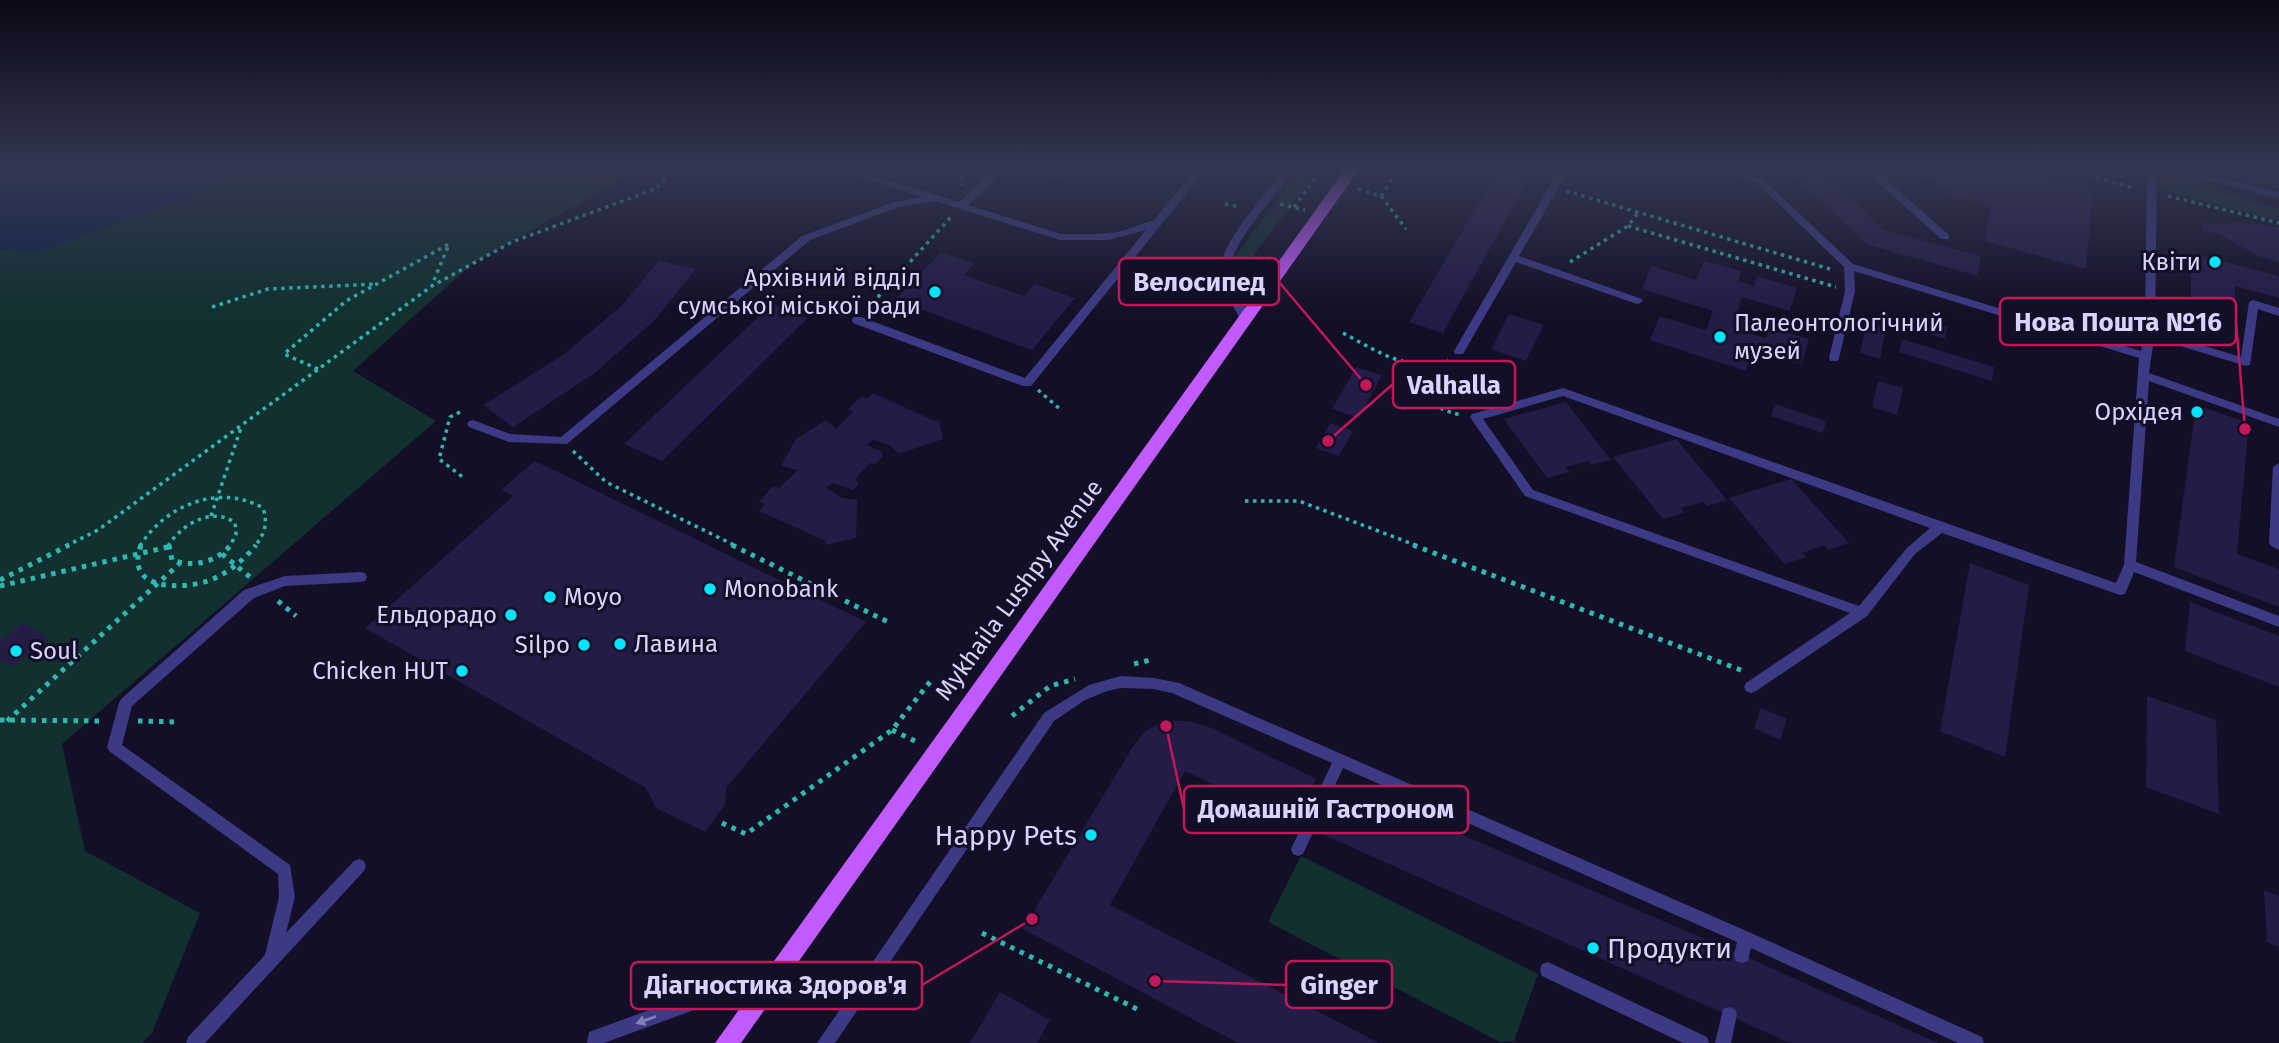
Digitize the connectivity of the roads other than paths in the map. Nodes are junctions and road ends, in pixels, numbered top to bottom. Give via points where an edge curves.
1 (863, 217) edge
2 (992, 217) edge
3 (1162, 217) edge
4 (1255, 217) edge
5 (1318, 217) edge
6 (1537, 217) edge
7 (1796, 217) edge
8 (1922, 217) edge
9 (2151, 217) edge
10 (1159, 220) junction
11 (1945, 237) dead end
12 (1512, 257) junction
13 (1850, 271) junction
14 (1638, 300) dead end
15 (2279, 312) edge
16 (1245, 318) junction
17 (857, 320) road end
18 (2150, 333) junction
19 (1459, 351) road end
20 (2145, 356) junction
21 (1834, 358) dead end
22 (2144, 375) junction
23 (2279, 423) edge
24 (473, 424) road end
25 (2279, 467) edge
26 (1940, 527) junction
27 (2279, 545) edge
28 (2130, 565) junction
29 (361, 577) dead end
30 (1862, 612) junction
31 (2279, 622) edge
32 (1751, 687) dead end
33 (1340, 760) junction
34 (1298, 849) dead end
35 (359, 866) dead end
36 (1746, 938) junction
37 (1742, 955) dead end
38 (272, 959) junction
39 (1548, 970) dead end
40 (779, 971) junction
41 (1729, 1015) dead end
42 (194, 1043) edge
43 (595, 1043) edge
44 (727, 1043) edge
45 (825, 1043) edge
46 (1701, 1043) edge
47 (1723, 1043) edge
48 (1976, 1043) edge

1 - 24 lane via 806,238 563,441 509,438
2 - 10 lane via 1037,232 1093,239 1122,236
3 - 10 lane
4 - 16 lane via 1226,262
5 - 16 main road, Mykhaila Lushpy Avenue
6 - 12 lane
7 - 13 lane
8 - 11 lane
9 - 18 lane
10 - 17 lane via 1029,382
12 - 14 lane
12 - 19 lane
13 - 20 lane
13 - 21 lane via 1850,291
15 - 18 lane via 2253,304 2246,362
16 - 40 main road, Mykhaila Lushpy Avenue
18 - 20 lane
20 - 22 lane
22 - 23 lane
22 - 28 lane
25 - 27 lane via 2275,543
26 - 28 lane via 2120,590
26 - 30 lane via 1910,551
26 - 30 lane via 1563,392 1475,417 1529,493
28 - 31 lane
29 - 38 lane via 285,581 249,594 126,703 120,721 114,747 285,870 287,897
30 - 32 lane
33 - 34 lane
33 - 36 lane
33 - 45 lane via 1174,687 1138,680 1077,696 1049,717
35 - 38 lane
36 - 37 lane
36 - 48 lane
38 - 42 lane
39 - 46 lane
40 -> 43 lane via 595,1038
40 - 44 main road, Mykhaila Lushpy Avenue
41 - 47 lane

